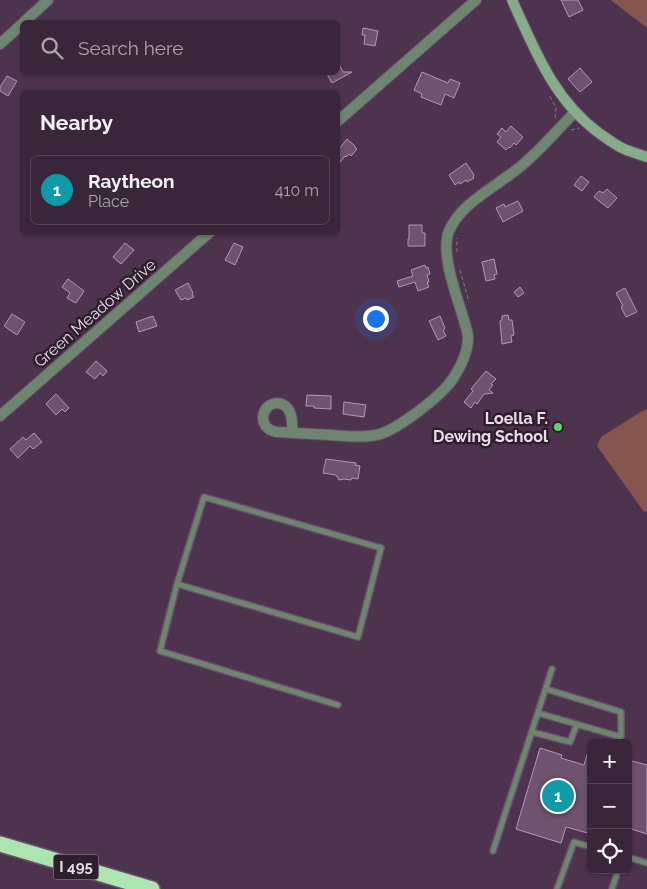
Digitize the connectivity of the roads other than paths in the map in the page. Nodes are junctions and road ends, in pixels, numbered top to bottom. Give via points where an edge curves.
1 (48, 0) edge
2 (476, 0) edge
3 (512, 0) edge
4 (26, 20) edge
5 (20, 26) edge
6 (0, 44) edge
7 (575, 112) junction
8 (340, 119) edge
9 (647, 157) edge
10 (207, 235) edge
11 (0, 416) edge
12 (292, 433) dead end
13 (177, 584) junction
14 (552, 669) dead end
15 (546, 689) junction
16 (338, 705) dead end
17 (538, 713) junction
18 (577, 724) junction
19 (532, 732) junction
20 (0, 844) edge
21 (587, 846) edge
22 (493, 851) dead end
23 (632, 858) edge
24 (647, 863) edge
25 (617, 874) edge
26 (152, 889) edge
27 (557, 889) edge
28 (612, 889) edge

1 - 4 street
2 - 8 street
3 - 7 main road via 546,73
5 - 6 street
7 - 9 main road via 621,148
7 - 12 street via 522,166 466,207 449,230 447,256 468,338 464,359 452,381 411,417 377,435
10 - 11 street, Green Meadow Drive
13 - 13 lane via 204,497 381,548 358,636
13 - 16 lane via 160,650
14 - 15 lane
15 - 17 lane
15 - 18 lane via 621,712 621,737
17 - 18 lane
17 - 19 lane
18 - 19 lane via 570,742
19 - 22 lane
20 - 26 highway, I 495
21 - 27 lane via 574,842
23 - 24 lane
25 - 28 lane

